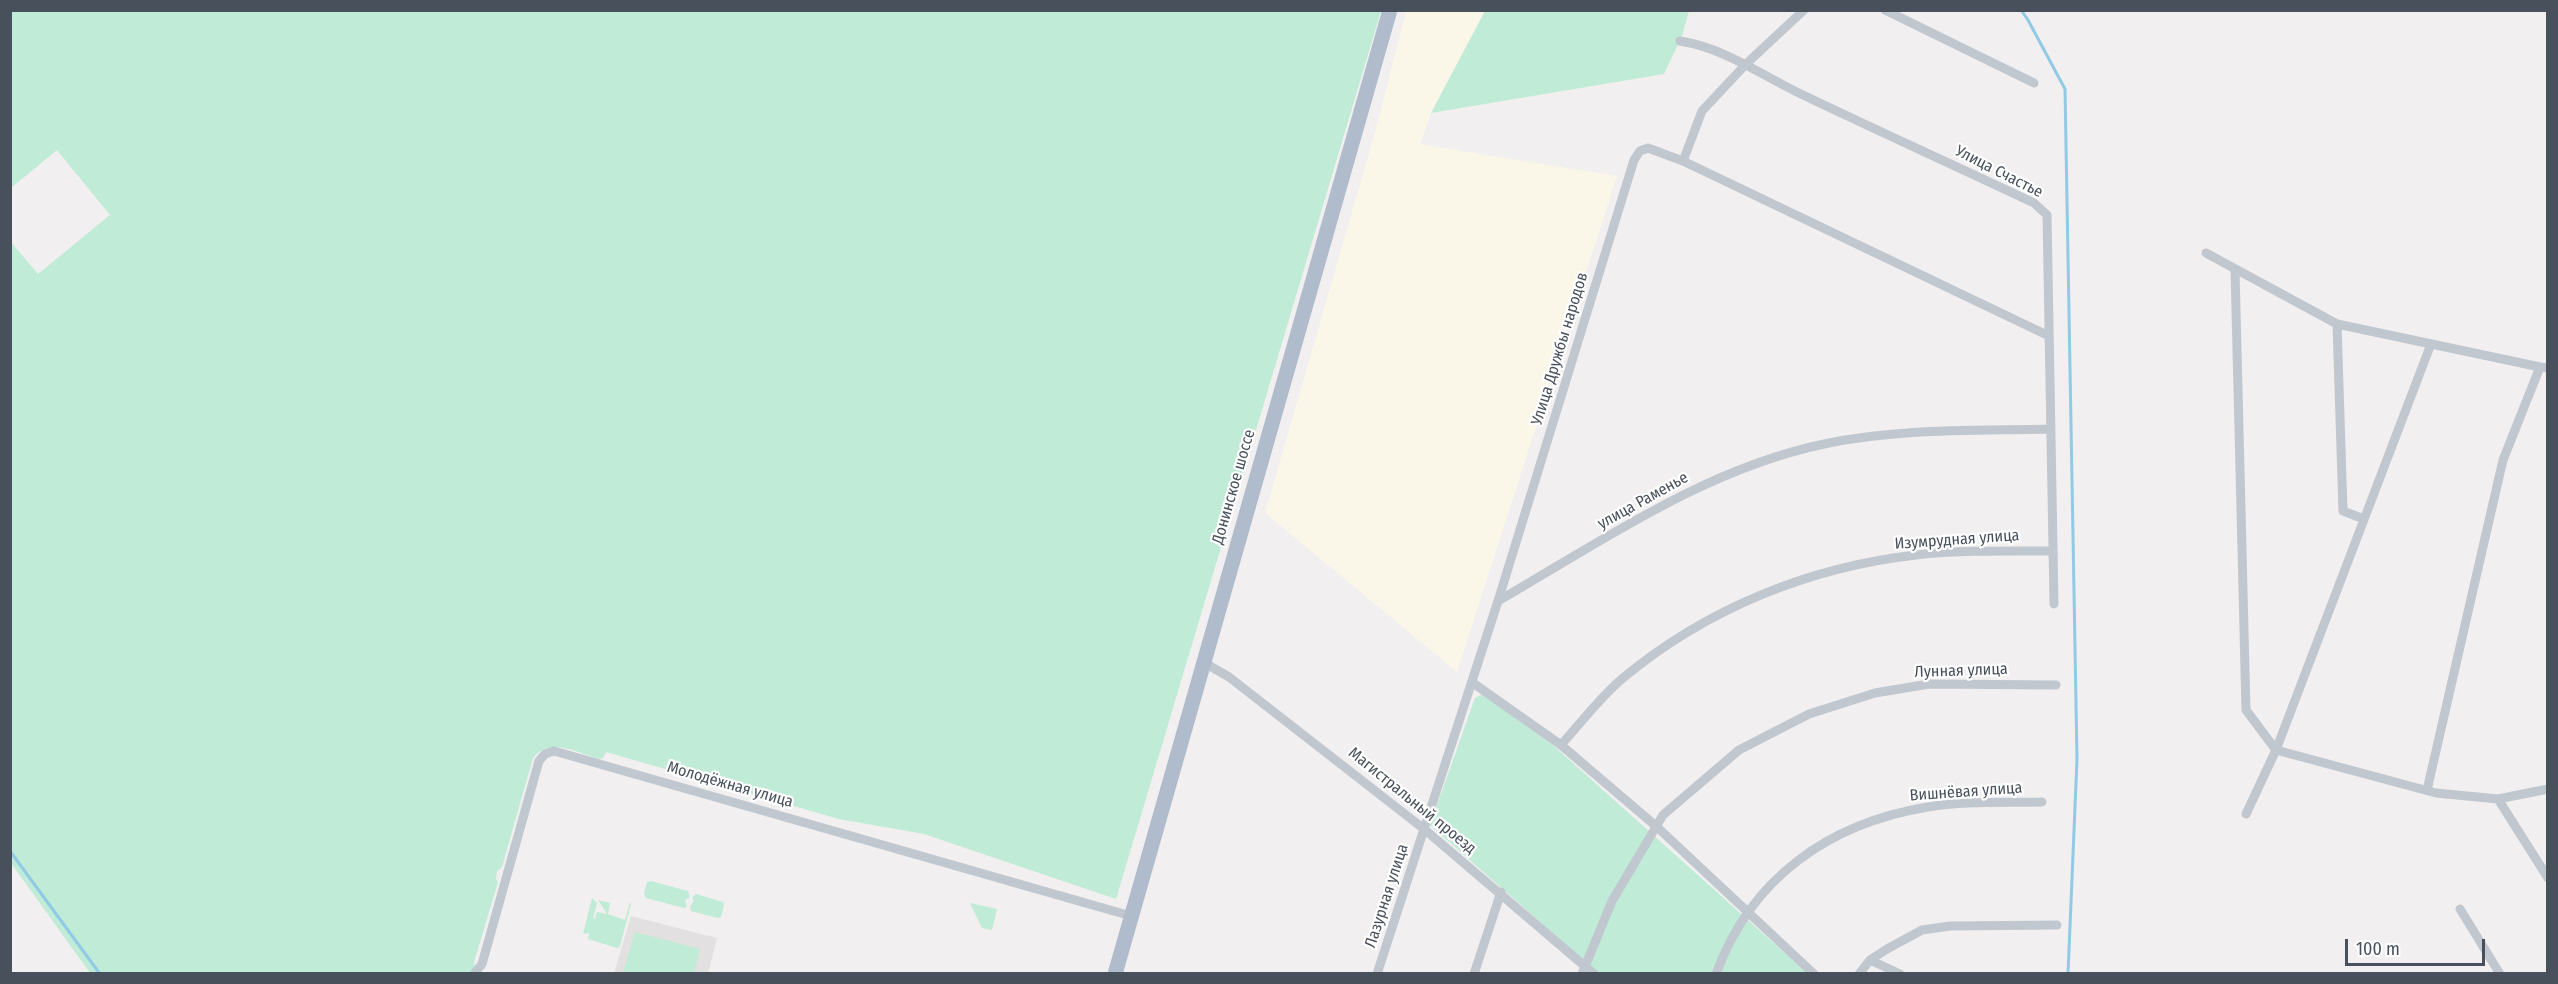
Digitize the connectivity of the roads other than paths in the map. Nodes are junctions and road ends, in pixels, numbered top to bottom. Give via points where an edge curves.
1 (1390, 10) edge
2 (1803, 10) edge
3 (1885, 10) edge
4 (1680, 41) dead end
5 (1746, 64) junction
6 (2034, 83) dead end
7 (1683, 161) junction
8 (2206, 253) dead end
9 (2235, 270) junction
10 (2337, 324) junction
11 (2049, 336) junction
12 (2431, 344) junction
13 (2544, 368) edge
14 (2050, 429) junction
15 (2364, 519) junction
16 (2053, 551) junction
17 (1498, 601) junction
18 (2054, 604) dead end
19 (1203, 662) junction
20 (1473, 683) junction
21 (2056, 685) dead end
22 (1561, 745) junction
23 (2276, 750) junction
24 (2547, 789) edge
25 (2427, 790) junction
26 (2498, 799) junction
27 (2042, 801) dead end
28 (2246, 814) dead end
29 (1657, 827) junction
30 (1425, 829) junction
31 (2547, 878) edge
32 (1501, 892) junction
33 (2460, 909) dead end
34 (1747, 912) junction
35 (1131, 916) junction
36 (2057, 925) dead end
37 (1870, 960) junction
38 (1583, 969) edge
39 (474, 974) edge
40 (1115, 974) edge
41 (1377, 974) edge
42 (1474, 974) edge
43 (1594, 974) edge
44 (1716, 974) edge
45 (1814, 974) edge
46 (1859, 974) edge
47 (1900, 974) edge
48 (2500, 974) edge

1 - 19 main road, Донинское шоссе
2 - 5 street
3 - 6 street
4 - 5 street, Улица Счастье via 1699,44
5 - 7 street via 1702,111
5 - 11 street, Улица Счастье via 1798,93 2034,203 2047,215
7 - 11 street, Улица Дружбы народов
7 - 17 street, Улица Дружбы народов via 1648,148 1634,160
8 - 9 street
9 - 10 street
9 - 23 street via 2246,710
10 - 12 street
10 - 15 street via 2343,511
11 - 14 street, Улица Счастье
12 - 13 street
12 - 15 street
13 - 25 street via 2503,460
14 - 16 street, Улица Счастье
14 - 17 street, улица Раменье via 1914,432 1824,444 1775,458 1731,472 1688,493
15 - 23 street
16 - 18 street, Улица Счастье
16 - 22 street, Изумрудная улица via 1917,555 1856,565 1779,586 1733,606 1667,644 1621,680
17 - 20 street
19 - 30 street, Магистральный проезд via 1229,677
19 - 35 main road, Донинское шоссе
20 - 22 street
20 - 30 street
21 - 29 street, Лунная улица via 1929,684 1875,693 1809,714 1739,750 1664,815
22 - 29 street
23 - 25 street
23 - 28 street
24 - 26 street
25 - 26 street
26 - 31 street
27 - 34 street, Вишнёвая улица via 1930,806 1865,822 1800,858
29 - 34 street
29 - 38 street, Лунная улица via 1612,902
30 - 32 street, Магистральный проезд
30 - 41 street, Лазурная улица
32 - 38 street, Магистральный проезд
32 - 42 street
33 - 48 street
34 - 44 street, Вишнёвая улица
34 - 45 street
35 - 39 street, Молодёжная улица via 554,752 539,761 482,964
35 - 40 main road, Донинское шоссе
36 - 37 street via 1932,927 1908,935
37 - 46 street
37 - 47 street
38 - 43 street, Магистральный проезд

